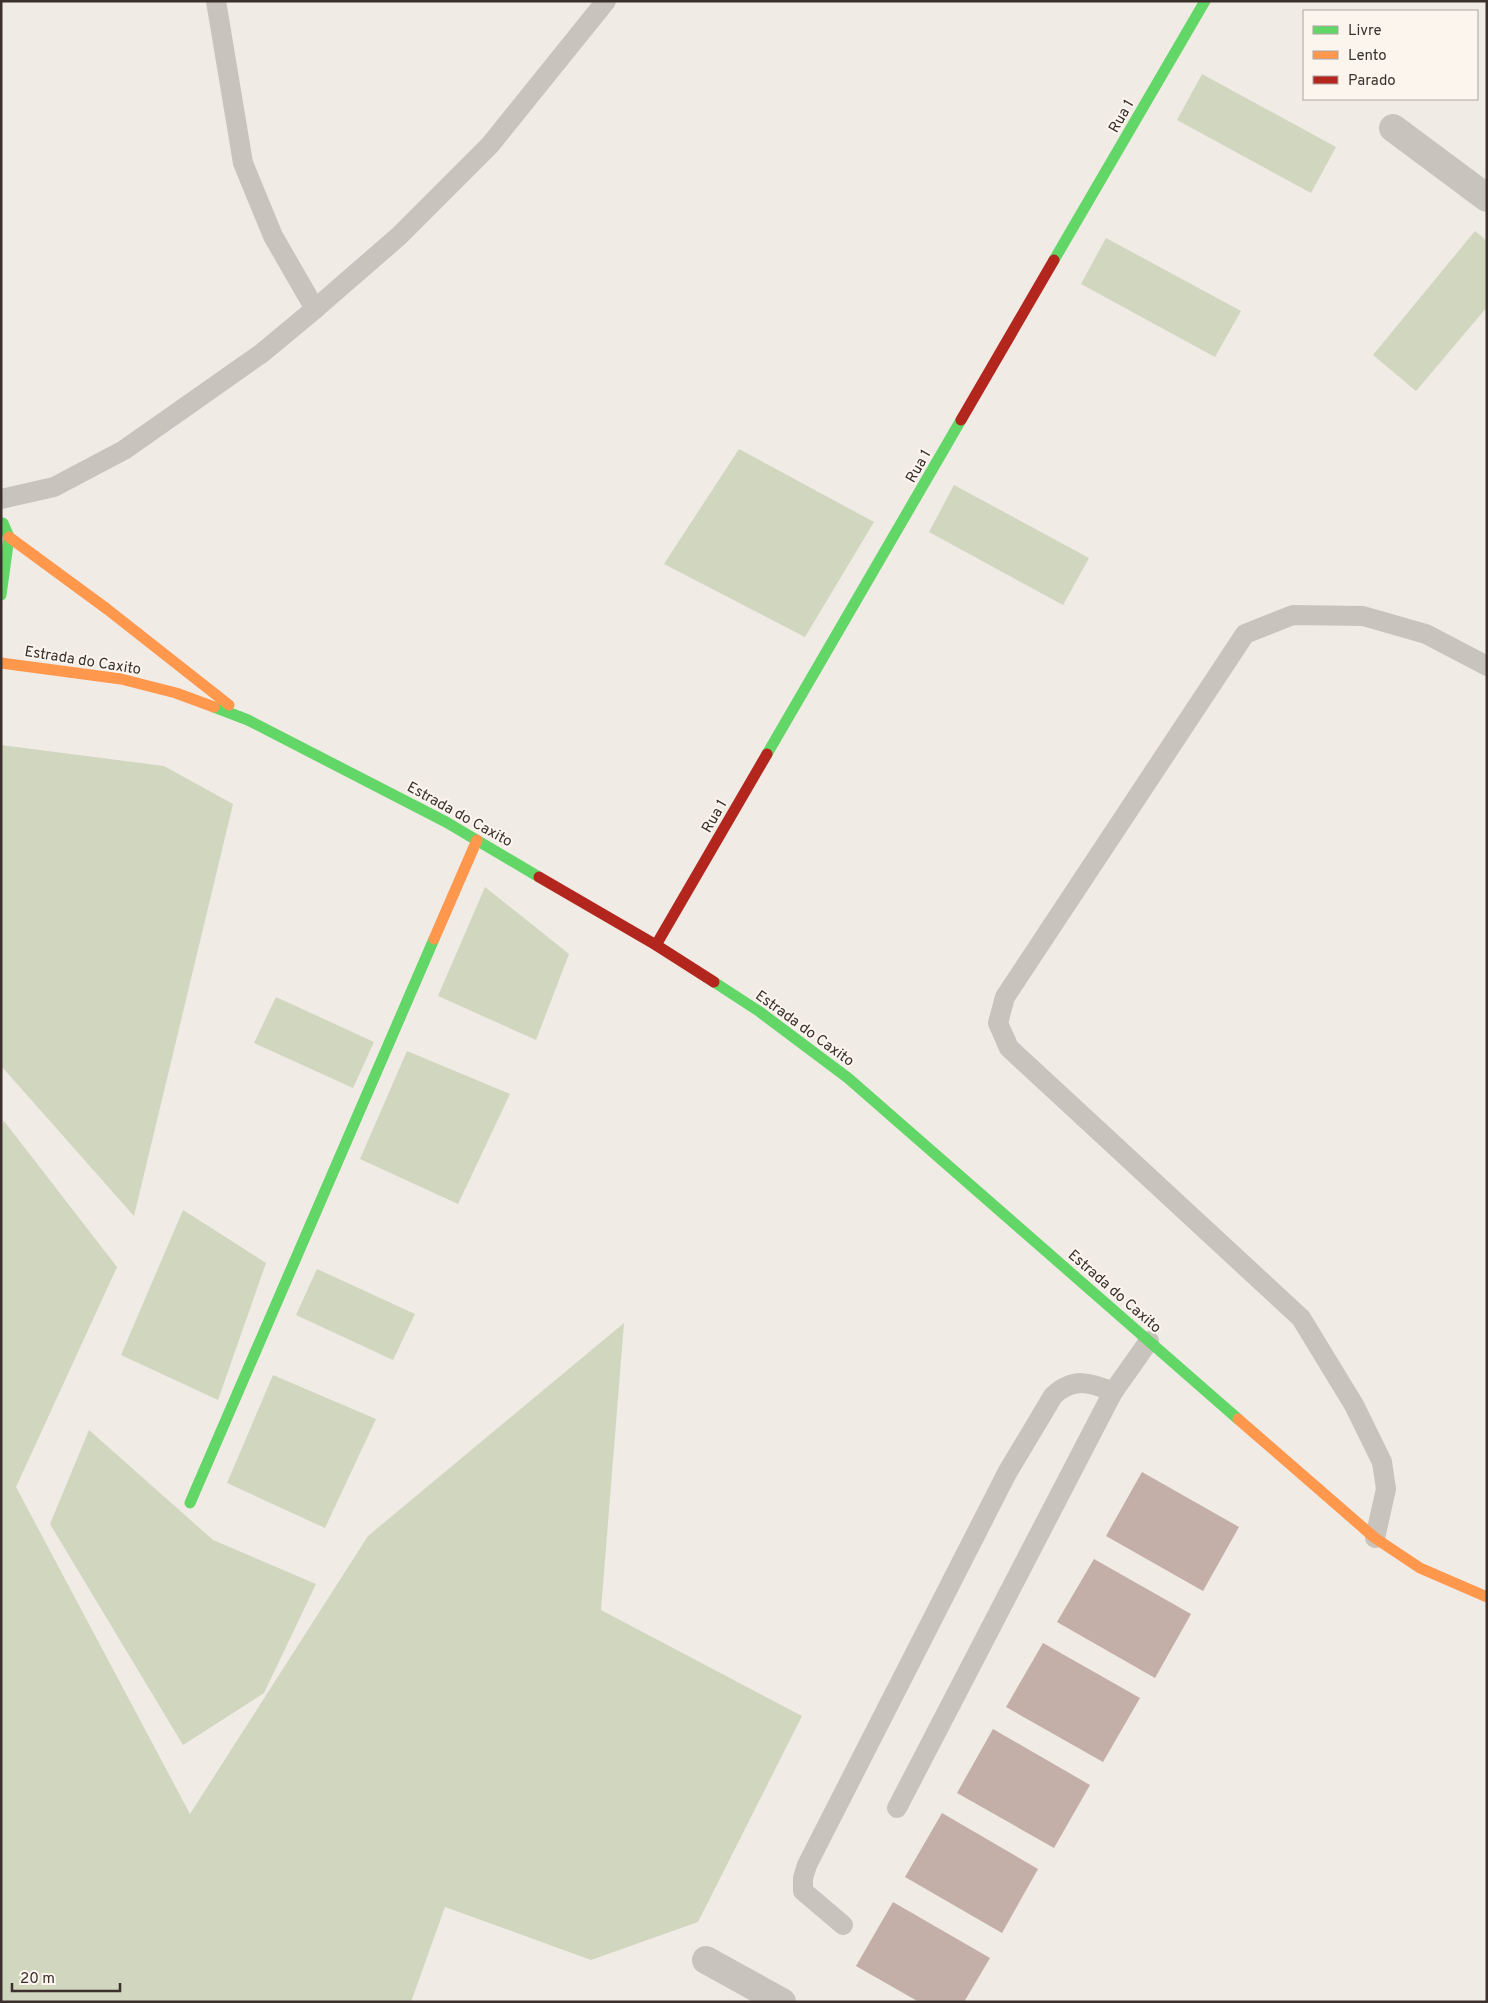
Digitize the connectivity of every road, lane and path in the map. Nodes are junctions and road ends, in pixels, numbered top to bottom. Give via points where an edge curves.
1 (216, 1) edge
2 (606, 1) edge
3 (1205, 1) edge
4 (1393, 128) dead end
5 (1487, 198) edge
6 (315, 310) junction
7 (1, 499) edge
8 (1, 520) edge
9 (9, 537) junction
10 (1, 595) edge
11 (1, 663) edge
12 (1487, 666) edge
13 (248, 720) junction
14 (477, 840) junction
15 (656, 945) junction
16 (1149, 1340) junction
17 (1113, 1392) junction
18 (190, 1504) dead end
19 (1375, 1538) junction
20 (1487, 1596) edge
21 (897, 1808) dead end
22 (843, 1925) dead end
23 (706, 1960) dead end
24 (782, 2002) edge

1 - 6 lane via 243,163 273,236
2 - 6 lane via 490,145 399,236
3 - 15 street, Rua 1
4 - 5 street
6 - 7 lane via 262,353 124,450 54,487
8 - 9 street
9 - 10 street
9 - 13 street via 115,615
11 - 13 street, Estrada do Caxito via 121,679 176,693
12 - 19 lane via 1426,634 1363,616 1293,614 1245,634 1004,997 998,1023 1009,1048 1301,1318 1354,1405 1382,1462 1386,1489
13 - 14 street, Estrada do Caxito
14 - 15 street, Estrada do Caxito
14 - 18 street
15 - 16 street, Estrada do Caxito via 760,1012 848,1078
16 - 17 lane
16 - 19 street, Estrada do Caxito
17 - 21 lane
17 - 22 lane via 1092,1383 1078,1383 1062,1387 1053,1396 1007,1473 816,1848 803,1878 803,1891
19 - 20 street, Estrada do Caxito via 1420,1568
23 - 24 street

